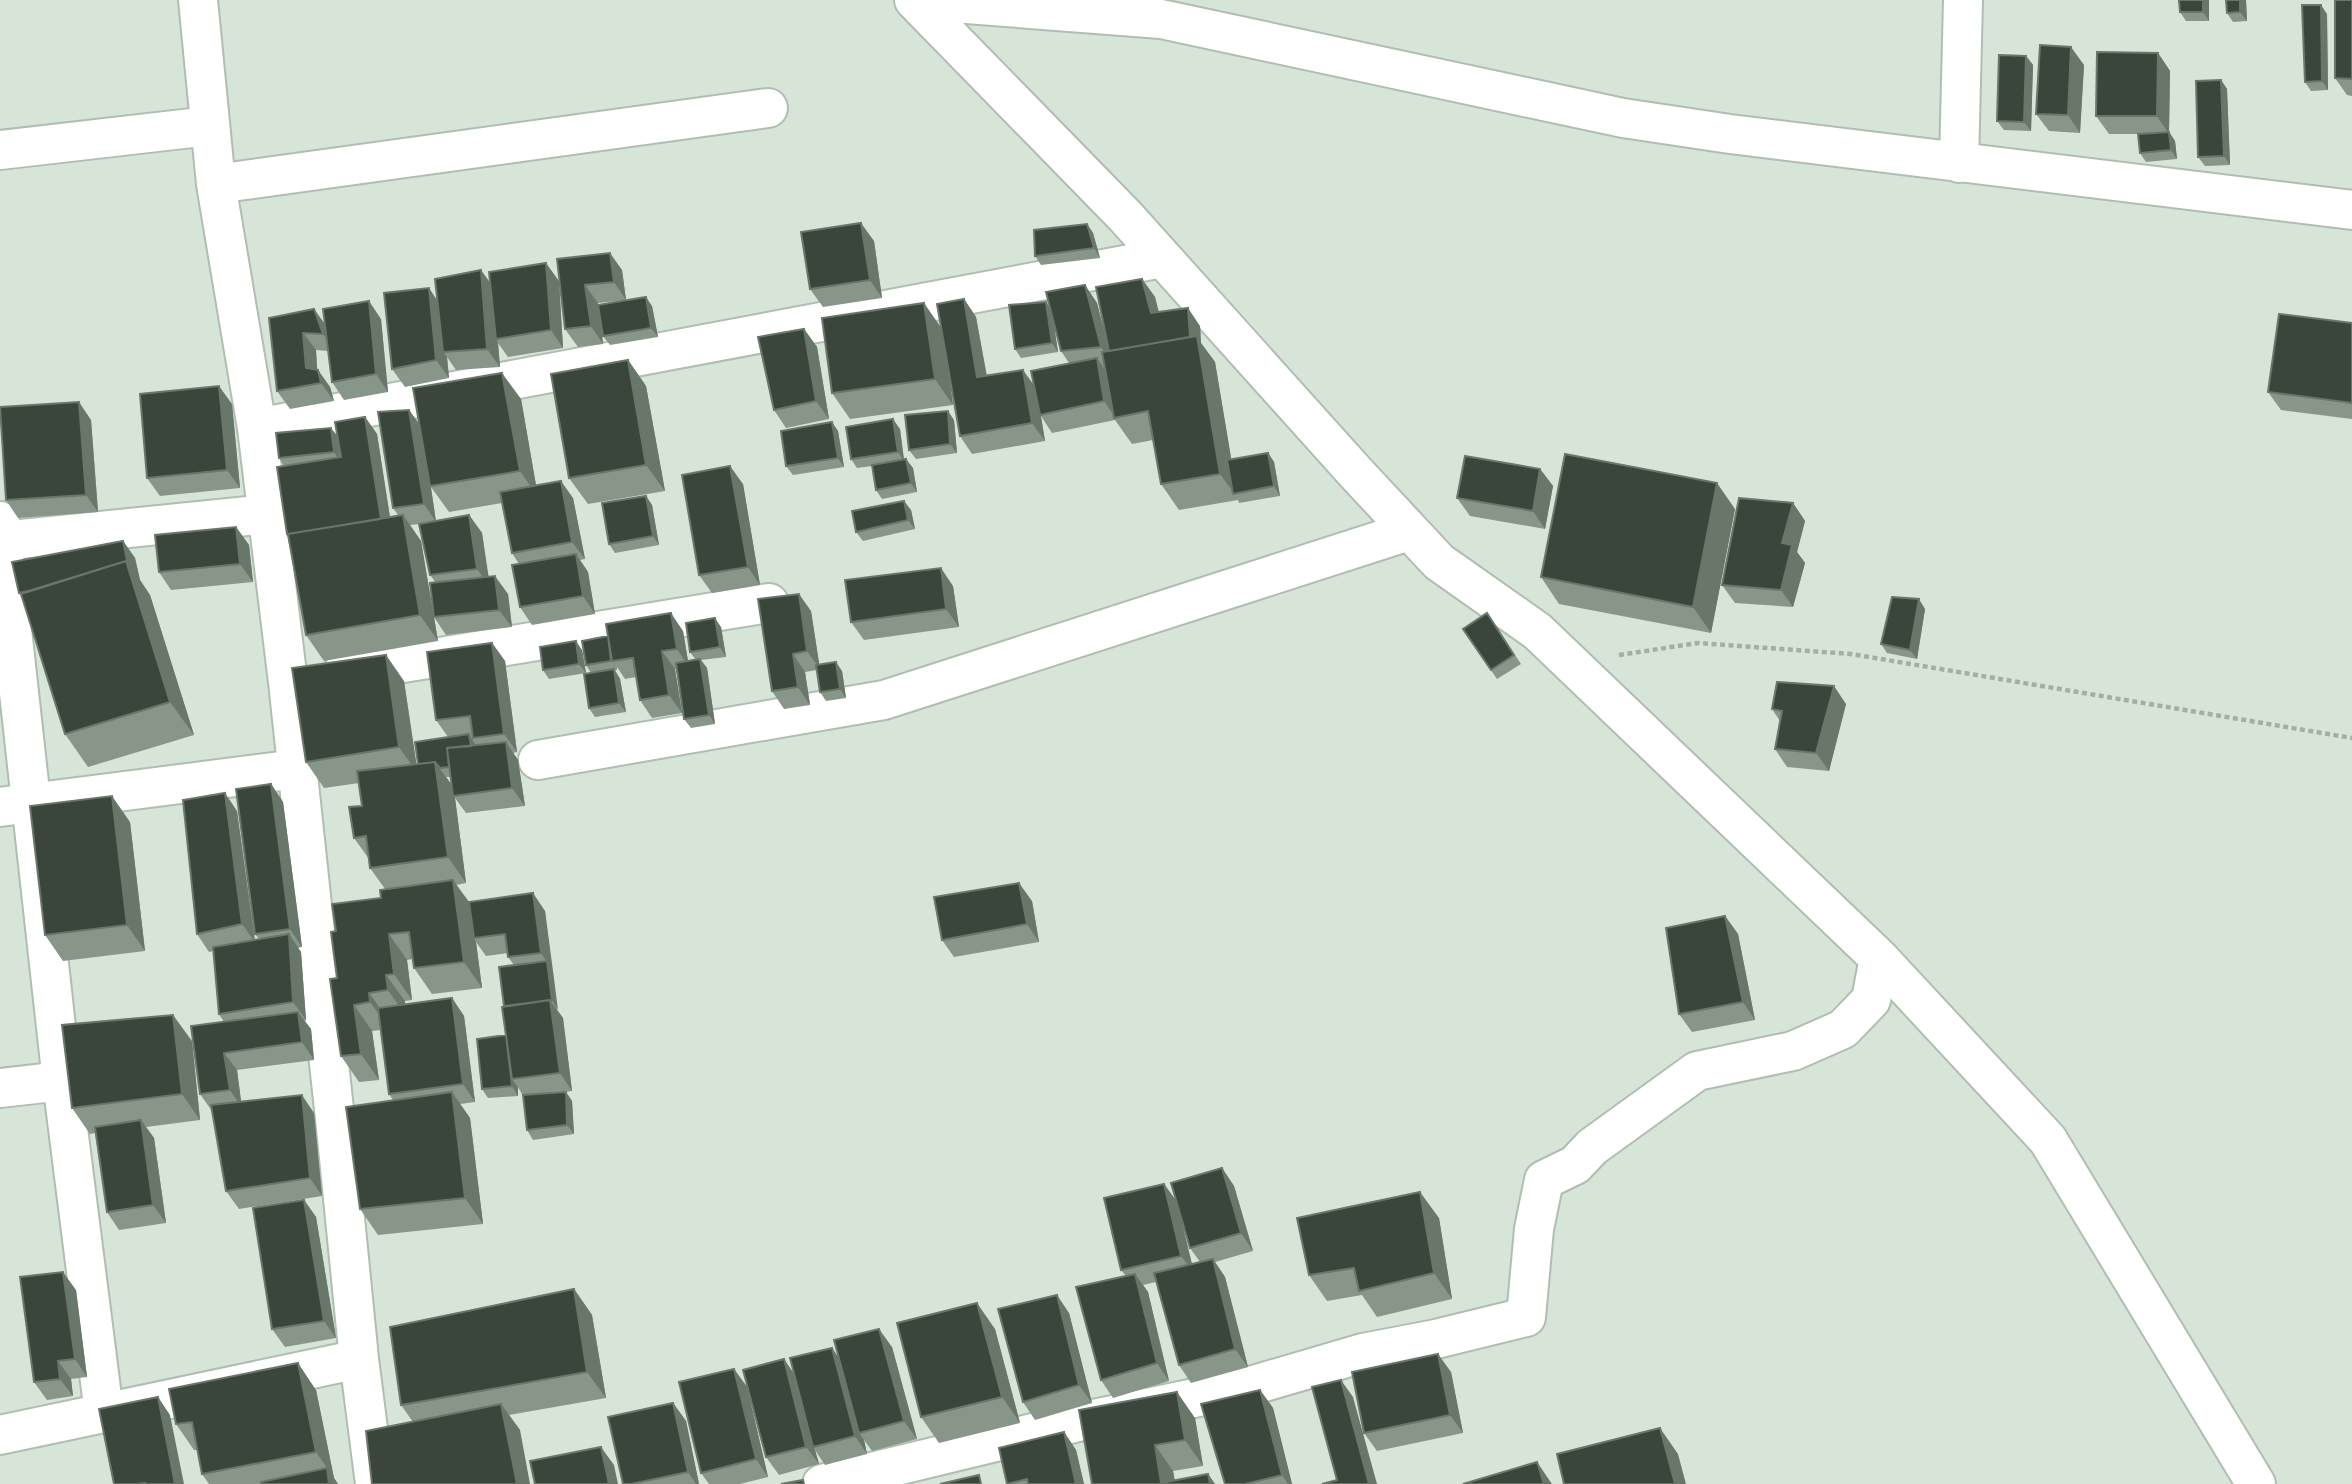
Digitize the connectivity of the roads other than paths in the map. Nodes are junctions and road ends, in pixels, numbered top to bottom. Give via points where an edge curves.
1 (198, 0) edge
2 (914, 0) edge
3 (1963, 0) edge
4 (768, 107) dead end
5 (209, 126) junction
6 (0, 150) edge
7 (1959, 163) junction
8 (216, 184) junction
9 (2352, 210) edge
10 (1162, 258) junction
11 (257, 428) junction
12 (268, 514) junction
13 (1409, 531) junction
14 (1, 534) edge
15 (769, 603) edge
16 (288, 682) junction
17 (538, 760) dead end
18 (297, 769) junction
19 (16, 804) edge
20 (1879, 958) junction
21 (62, 1081) junction
22 (0, 1088) edge
23 (359, 1359) junction
24 (104, 1413) junction
25 (0, 1434) edge
26 (375, 1484) edge
27 (822, 1484) edge
28 (2256, 1484) edge

1 - 5 street
2 - 7 street via 1161,19 1623,118
2 - 10 street
3 - 7 street
4 - 8 street
5 - 6 street
5 - 8 street
7 - 9 street
8 - 11 street
10 - 11 street
10 - 13 street
11 - 12 street
12 - 14 street
12 - 16 street
13 - 17 street via 884,700
13 - 20 street via 1439,562 1538,631
14 - 19 street
15 - 16 street
16 - 18 street
18 - 19 street
18 - 23 street
19 - 21 street
20 - 27 street via 1871,1000 1843,1029 1793,1051 1697,1072 1592,1147 1576,1165 1544,1180 1534,1229 1526,1317 1363,1353 1247,1387
20 - 28 street via 2048,1140
21 - 22 street
21 - 24 street
23 - 24 street
23 - 26 street
24 - 25 street

